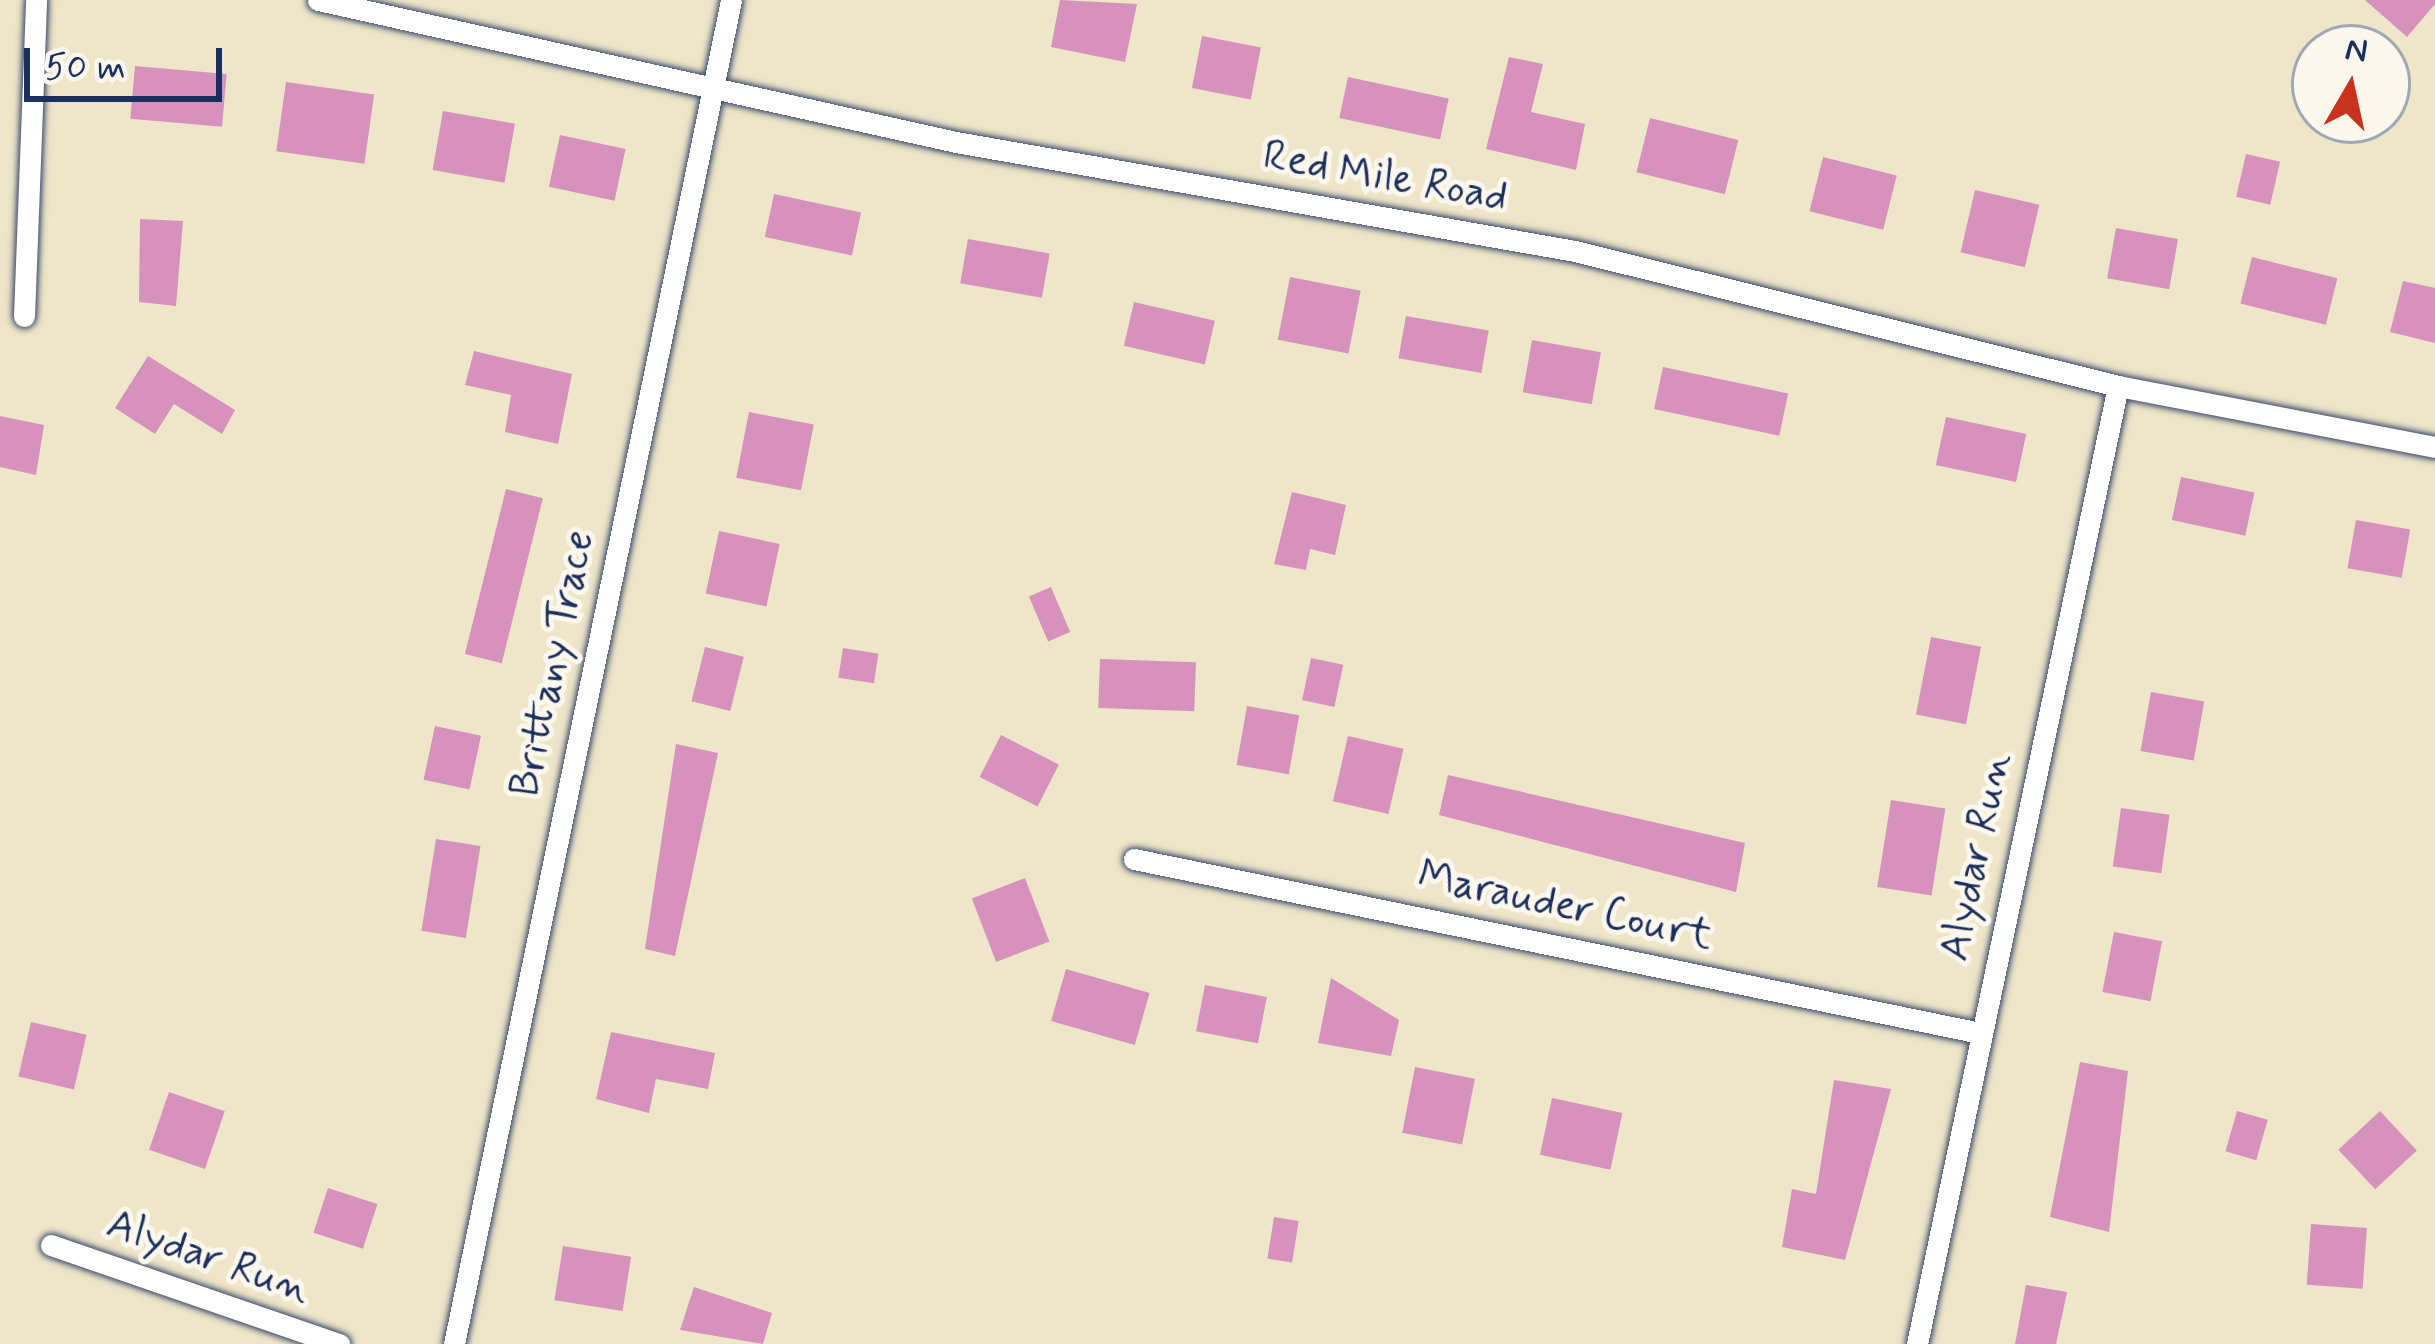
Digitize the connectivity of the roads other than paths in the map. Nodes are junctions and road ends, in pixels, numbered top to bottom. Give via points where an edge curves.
1 (36, 0) edge
2 (318, 0) edge
3 (731, 0) edge
4 (716, 87) junction
5 (24, 316) dead end
6 (2118, 386) junction
7 (2435, 448) edge
8 (1134, 859) dead end
9 (1980, 1033) junction
10 (51, 1246) dead end
11 (339, 1344) edge
12 (454, 1344) edge
13 (1917, 1344) edge

1 - 5 street
2 - 4 street, Red Mile Road
3 - 4 street, Brittany Trace
4 - 6 street, Red Mile Road via 1575,251
4 - 12 street, Brittany Trace
6 - 7 street, Red Mile Road
6 - 9 street, Alydar Run
8 - 9 street, Marauder Court
9 - 13 street, Alydar Run
10 - 11 street, Alydar Run

